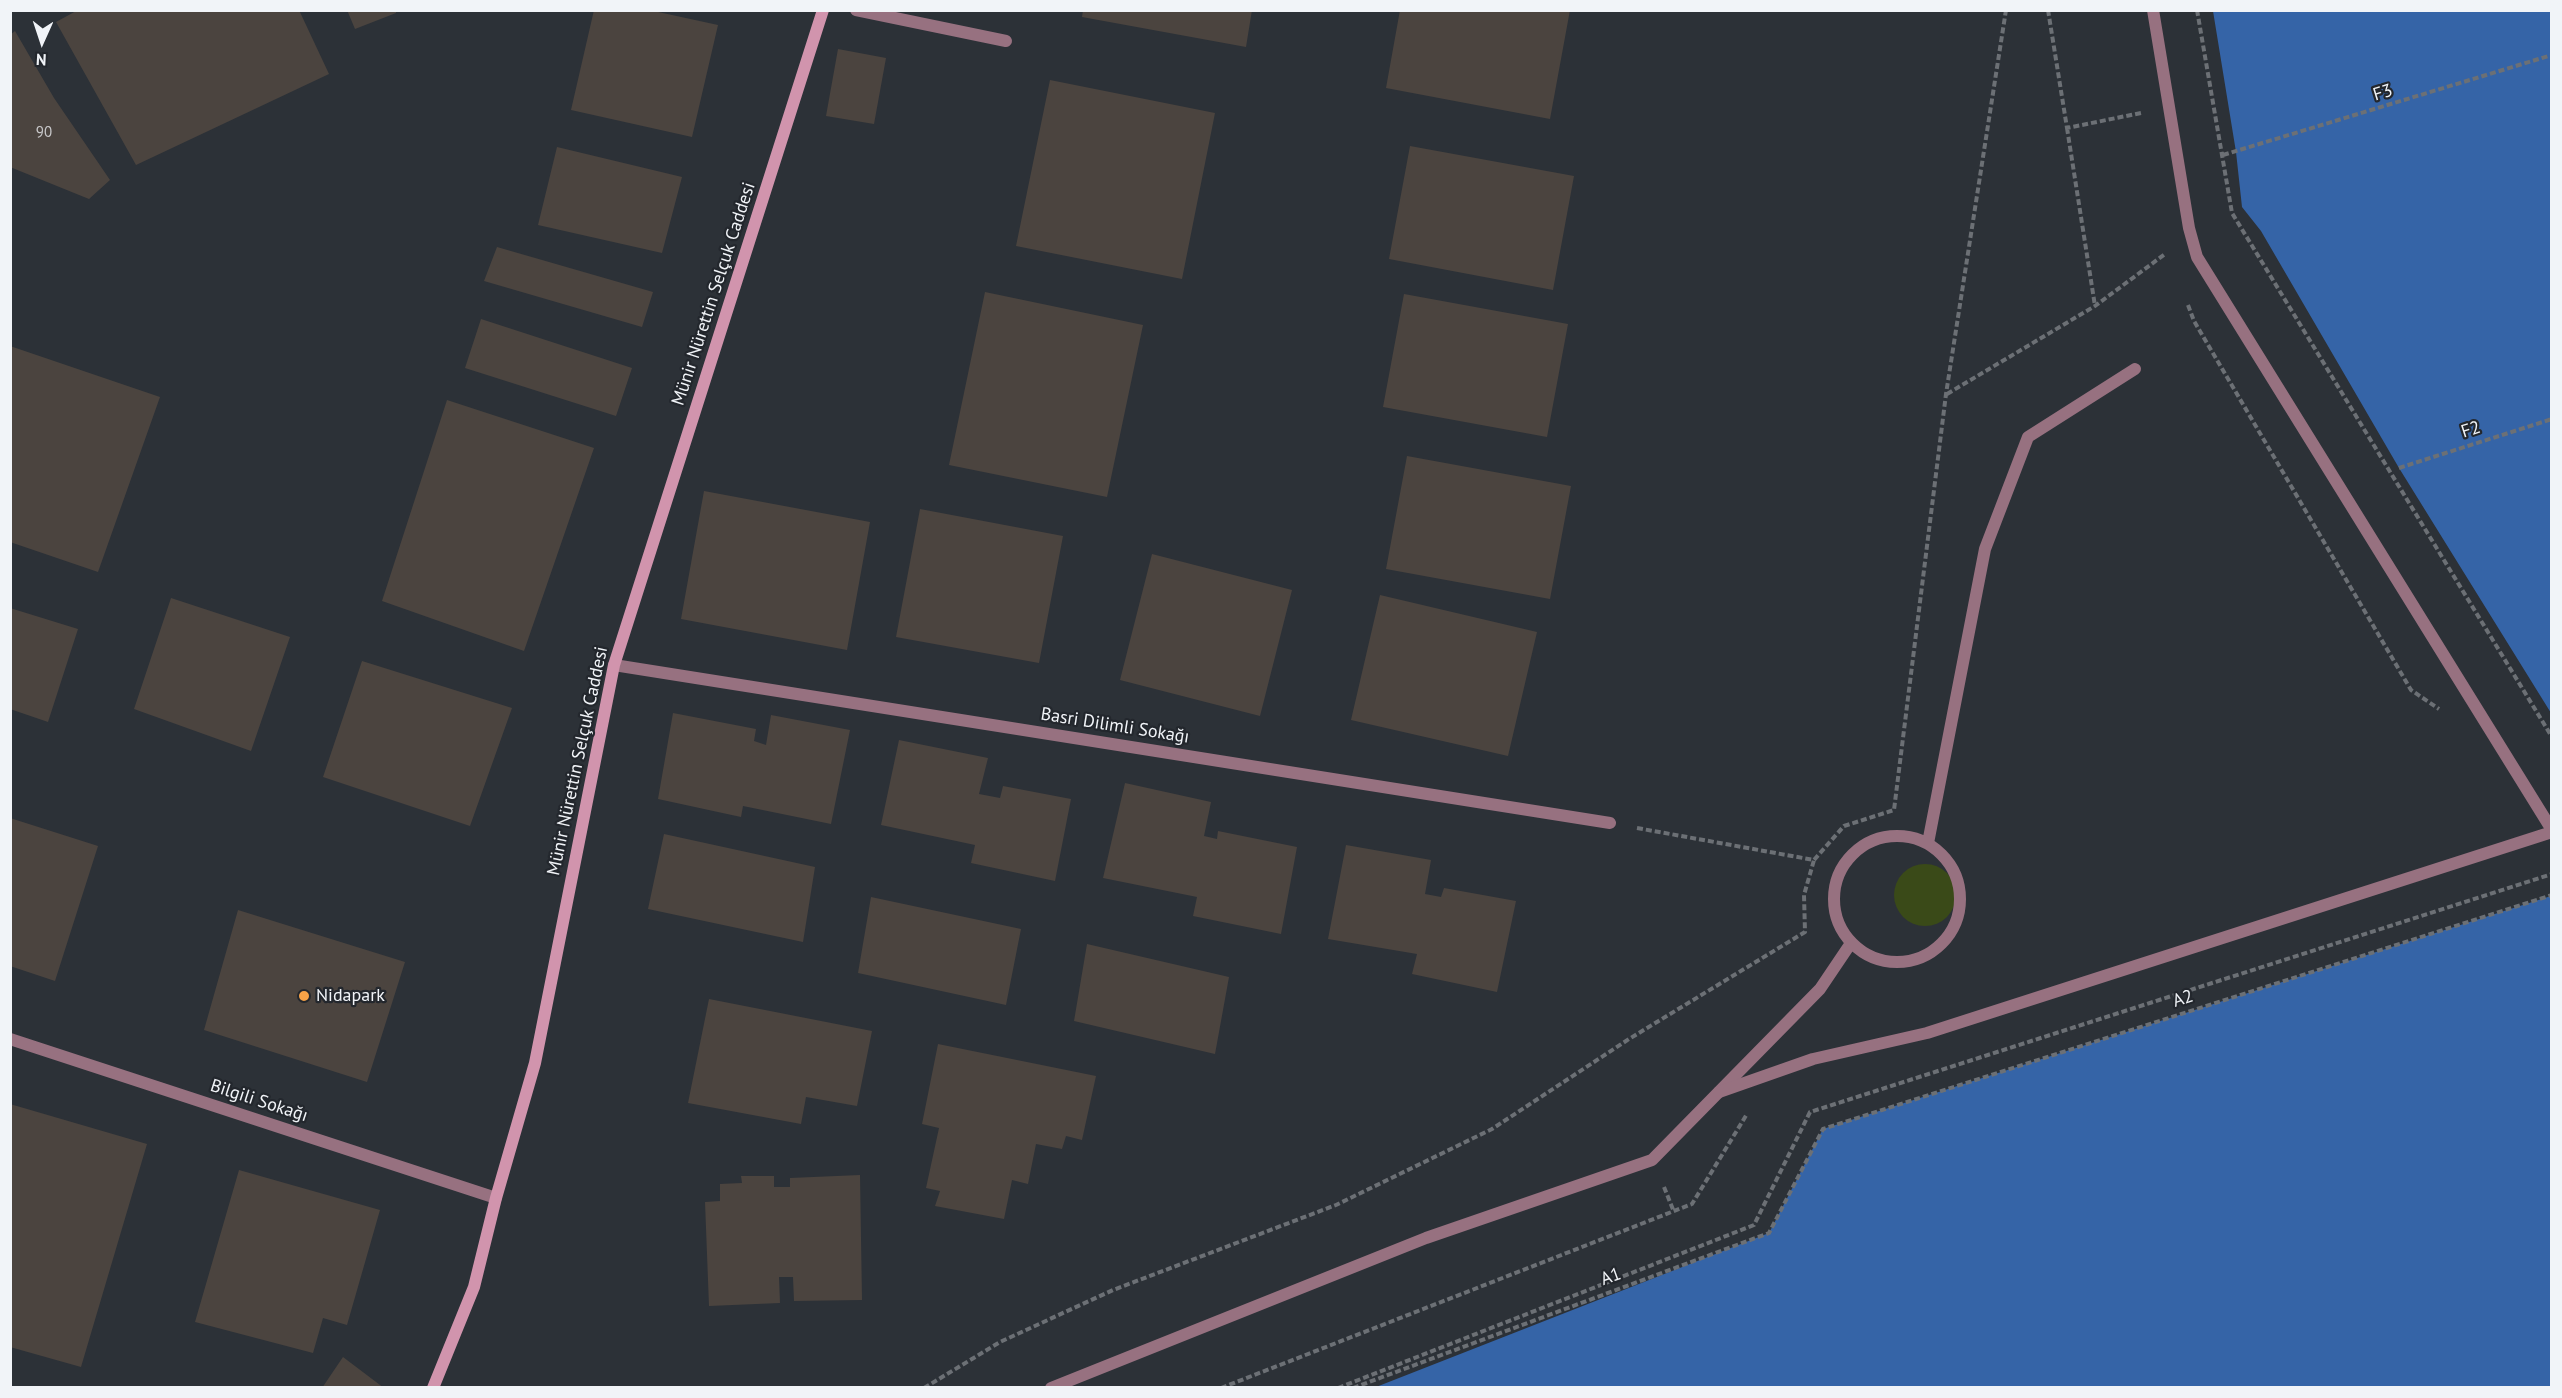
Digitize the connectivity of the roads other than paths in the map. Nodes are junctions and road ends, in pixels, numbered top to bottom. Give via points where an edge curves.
1 (823, 10) edge
2 (856, 10) edge
3 (2153, 10) edge
4 (1006, 41) dead end
5 (2135, 369) dead end
6 (614, 665) junction
7 (1610, 823) road end
8 (2552, 831) edge
9 (1928, 843) junction
10 (1851, 943) junction
11 (10, 1039) edge
12 (1719, 1092) junction
13 (496, 1198) junction
14 (433, 1388) edge
15 (1051, 1388) edge

1 - 6 street, Münir Nürettin Selçuk Caddesi
2 - 4 street
3 - 8 street via 2197,257
5 - 9 street via 2028,437 1985,549
6 - 7 street, Basri Dilimli Sokağı
6 - 13 street, Münir Nürettin Selçuk Caddesi via 535,1063
8 - 12 street via 1927,1033 1813,1059
9 - 10 street via 1909,836 1888,836 1852,853 1840,869 1833,908 1839,927
9 - 10 street via 1944,855 1956,873 1961,893 1959,915 1950,934 1935,950 1917,960 1896,963 1875,959
10 - 12 street via 1820,989
11 - 13 street, Bilgili Sokağı
12 - 15 street via 1652,1160 1426,1238
13 - 14 street, Münir Nürettin Selçuk Caddesi via 474,1287

